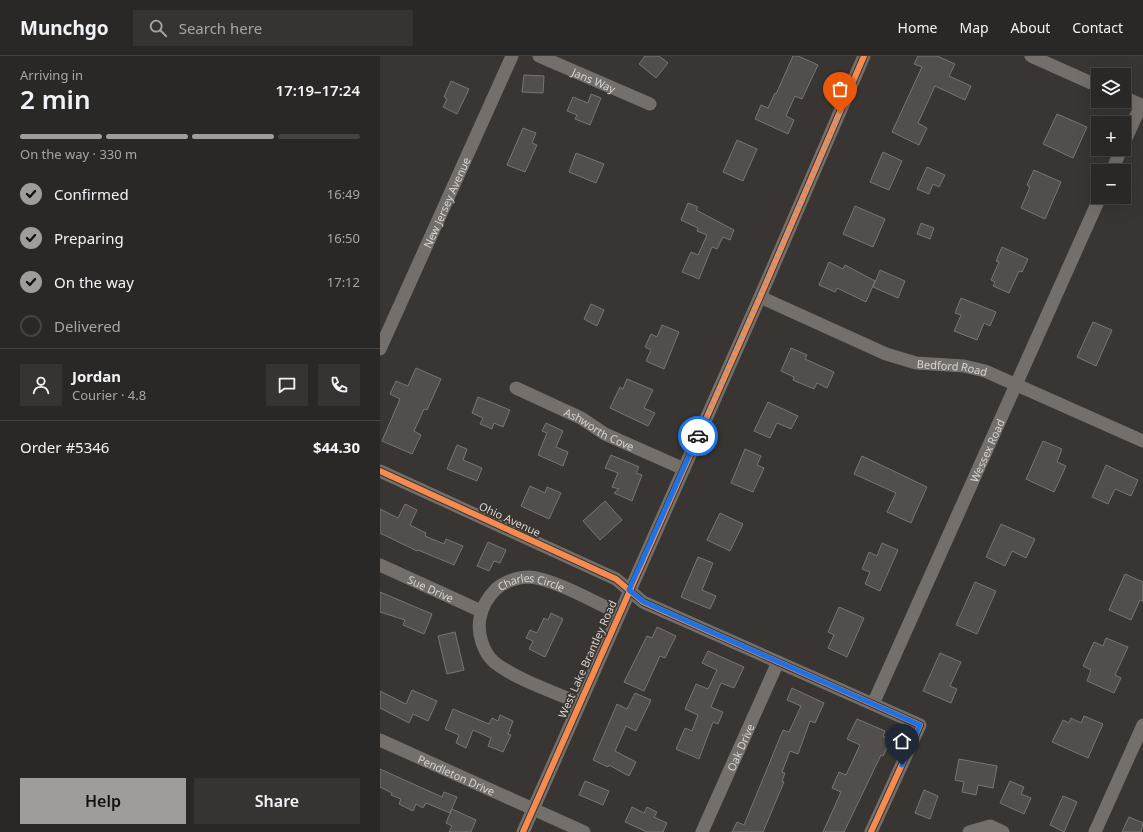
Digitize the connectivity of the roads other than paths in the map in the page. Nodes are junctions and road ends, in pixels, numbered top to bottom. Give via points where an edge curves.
1 (512, 56) edge
2 (539, 56) edge
3 (864, 56) edge
4 (1031, 56) edge
5 (1091, 83) edge
6 (1131, 101) edge
7 (650, 104) dead end
8 (1142, 106) edge
9 (1131, 129) edge
10 (1097, 204) edge
11 (760, 297) junction
12 (380, 349) edge
13 (1016, 384) junction
14 (516, 388) dead end
15 (1143, 441) edge
16 (684, 469) junction
17 (380, 471) edge
18 (380, 565) edge
19 (629, 590) junction
20 (481, 611) junction
21 (618, 614) junction
22 (778, 662) junction
23 (579, 703) junction
24 (873, 704) junction
25 (1143, 725) edge
26 (380, 740) edge
27 (534, 808) junction
28 (523, 832) edge
29 (584, 832) edge
30 (702, 832) edge
31 (872, 832) edge
32 (970, 832) edge
33 (1003, 832) edge
34 (1095, 832) edge

1 - 12 street, New Jersey Avenue
2 - 7 street, Jans Way
3 - 11 street, West Lake Brantley Road
4 - 5 street
6 - 8 street
8 - 9 street
10 - 13 street, Wessex Road
11 - 13 street, Bedford Road via 886,354 916,363 964,366 985,371
11 - 16 street, West Lake Brantley Road
13 - 15 street, Bedford Road
13 - 24 street, Wessex Road
14 - 16 street, Ashworth Cove via 581,418 604,434
16 - 19 street, West Lake Brantley Road
17 - 19 street, Ohio Avenue via 616,579
18 - 20 street, Sue Drive
19 - 21 street, West Lake Brantley Road
19 - 22 street, Ohio Avenue via 644,602
20 - 21 street, Charles Circle via 490,595 500,585 513,579 528,577 546,580
20 - 23 street, Charles Circle via 480,634 485,651 494,662 509,672
21 - 23 street, West Lake Brantley Road
22 - 24 street, Ohio Avenue
22 - 30 street, Oak Drive
23 - 27 street, West Lake Brantley Road
24 - 31 street, Ohio Avenue via 920,725
25 - 34 street
26 - 27 street, Pendleton Drive
27 - 28 street, West Lake Brantley Road
27 - 29 street, Pendleton Drive
32 - 33 street via 990,826

